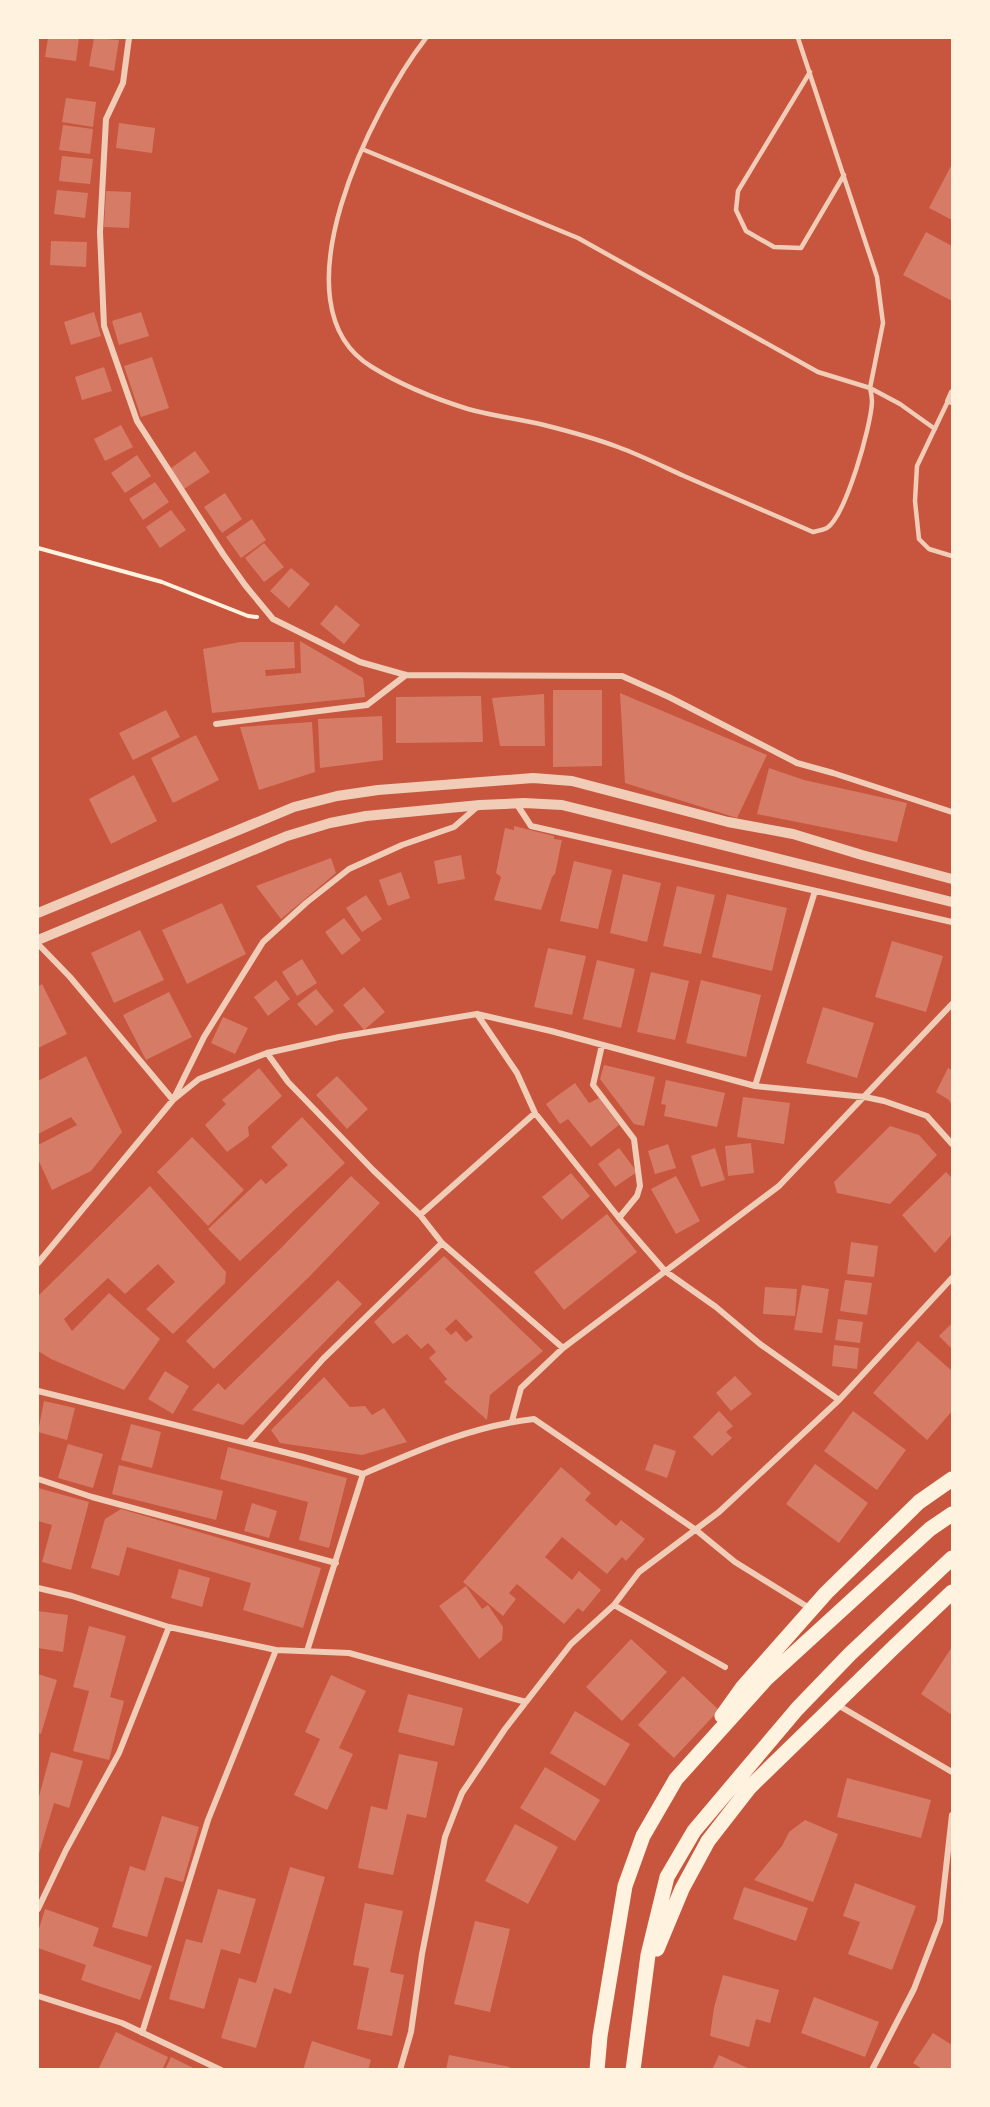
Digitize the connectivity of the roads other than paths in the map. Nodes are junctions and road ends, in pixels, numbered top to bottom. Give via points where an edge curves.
1 (129, 38) edge
2 (426, 38) edge
3 (798, 38) edge
4 (810, 72) junction
5 (362, 149) junction
6 (844, 175) junction
7 (870, 388) junction
8 (952, 392) edge
9 (950, 401) edge
10 (935, 429) junction
11 (952, 556) edge
12 (406, 675) junction
13 (216, 724) dead end
14 (516, 803) junction
15 (480, 805) junction
16 (952, 812) edge
17 (952, 879) edge
18 (815, 891) junction
19 (952, 902) edge
20 (38, 913) edge
21 (952, 922) edge
22 (38, 942) edge
23 (952, 1004) edge
24 (477, 1014) junction
25 (602, 1045) junction
26 (267, 1053) junction
27 (754, 1086) junction
28 (865, 1097) junction
29 (173, 1100) junction
30 (535, 1113) junction
31 (952, 1144) edge
32 (420, 1215) junction
33 (620, 1218) junction
34 (442, 1243) junction
35 (38, 1263) edge
36 (665, 1270) junction
37 (952, 1278) edge
38 (563, 1348) junction
39 (38, 1391) edge
40 (839, 1400) junction
41 (512, 1421) junction
42 (248, 1443) junction
43 (363, 1474) junction
44 (38, 1479) edge
45 (952, 1479) edge
46 (952, 1514) edge
47 (696, 1530) junction
48 (952, 1558) edge
49 (336, 1563) junction
50 (38, 1588) edge
51 (952, 1592) edge
52 (614, 1605) junction
53 (811, 1609) junction
54 (169, 1627) junction
55 (276, 1650) junction
56 (308, 1651) junction
57 (725, 1667) dead end
58 (526, 1702) junction
59 (835, 1704) junction
60 (952, 1772) edge
61 (676, 1779) junction
62 (952, 1815) edge
63 (38, 1909) edge
64 (644, 1982) junction
65 (38, 1996) edge
66 (142, 2033) junction
67 (221, 2070) edge
68 (400, 2070) edge
69 (597, 2070) edge
70 (633, 2070) edge
71 (872, 2070) edge

1 - 12 street via 123,83 106,118 100,232 104,326 137,421 223,554 273,619 360,662
2 - 5 lane via 375,119
3 - 4 lane
4 - 6 lane
4 - 6 lane via 738,191 736,210 746,231 774,247 801,248
5 - 7 lane via 578,238 818,372
5 - 7 lane via 334,232 329,276 331,310 343,341 354,354 399,382 468,409 545,425 619,447 813,532 828,527 851,484 864,446 872,401
6 - 7 lane via 877,277 883,323
7 - 10 lane
8 - 9 street
9 - 10 lane
10 - 11 lane via 917,466 919,539 929,549
12 - 13 street via 367,705
12 - 16 street via 622,676 796,763
14 - 15 street
14 - 18 street via 531,826
14 - 19 street via 562,805
15 - 22 street via 366,816 287,836
15 - 29 street via 454,827 349,869 263,942 204,1037
17 - 20 street via 793,834 728,822 595,786 533,778 378,790 294,807
18 - 21 street
18 - 27 street
22 - 29 street
23 - 28 street
24 - 25 street
24 - 26 street
24 - 30 street via 517,1073
25 - 27 street
25 - 33 street via 593,1085 634,1139 640,1185 637,1196
26 - 29 street via 199,1079
26 - 32 street via 288,1082
27 - 28 street
28 - 31 street via 927,1116
28 - 36 street via 779,1186
29 - 35 street
30 - 32 street
30 - 33 street
32 - 34 street
33 - 36 street
34 - 38 street
34 - 42 street via 323,1359
36 - 38 street
36 - 40 street
37 - 40 street
38 - 41 street via 521,1388
39 - 42 street
40 - 47 street
41 - 43 street via 443,1440
41 - 47 street via 534,1419
42 - 43 street
43 - 49 street
44 - 49 street
45 - 53 main road via 919,1502
46 - 61 main road via 930,1529 766,1679
47 - 52 street via 639,1572
47 - 53 street via 735,1562
48 - 64 main road via 805,1701 694,1831 668,1877
49 - 56 street
50 - 54 street
51 - 59 main road
52 - 57 street
52 - 58 street via 571,1644
53 - 61 main road via 742,1688
54 - 55 street
54 - 63 street via 119,1753
55 - 56 street
55 - 66 street via 208,1820
56 - 58 street via 349,1653
58 - 68 street via 462,1792 445,1837 411,2032
59 - 60 street
59 - 64 main road via 750,1787 708,1841 682,1889
61 - 69 main road via 643,1836 625,1886
62 - 71 street via 940,1921 914,1989
64 - 70 main road
65 - 66 street
66 - 67 street

